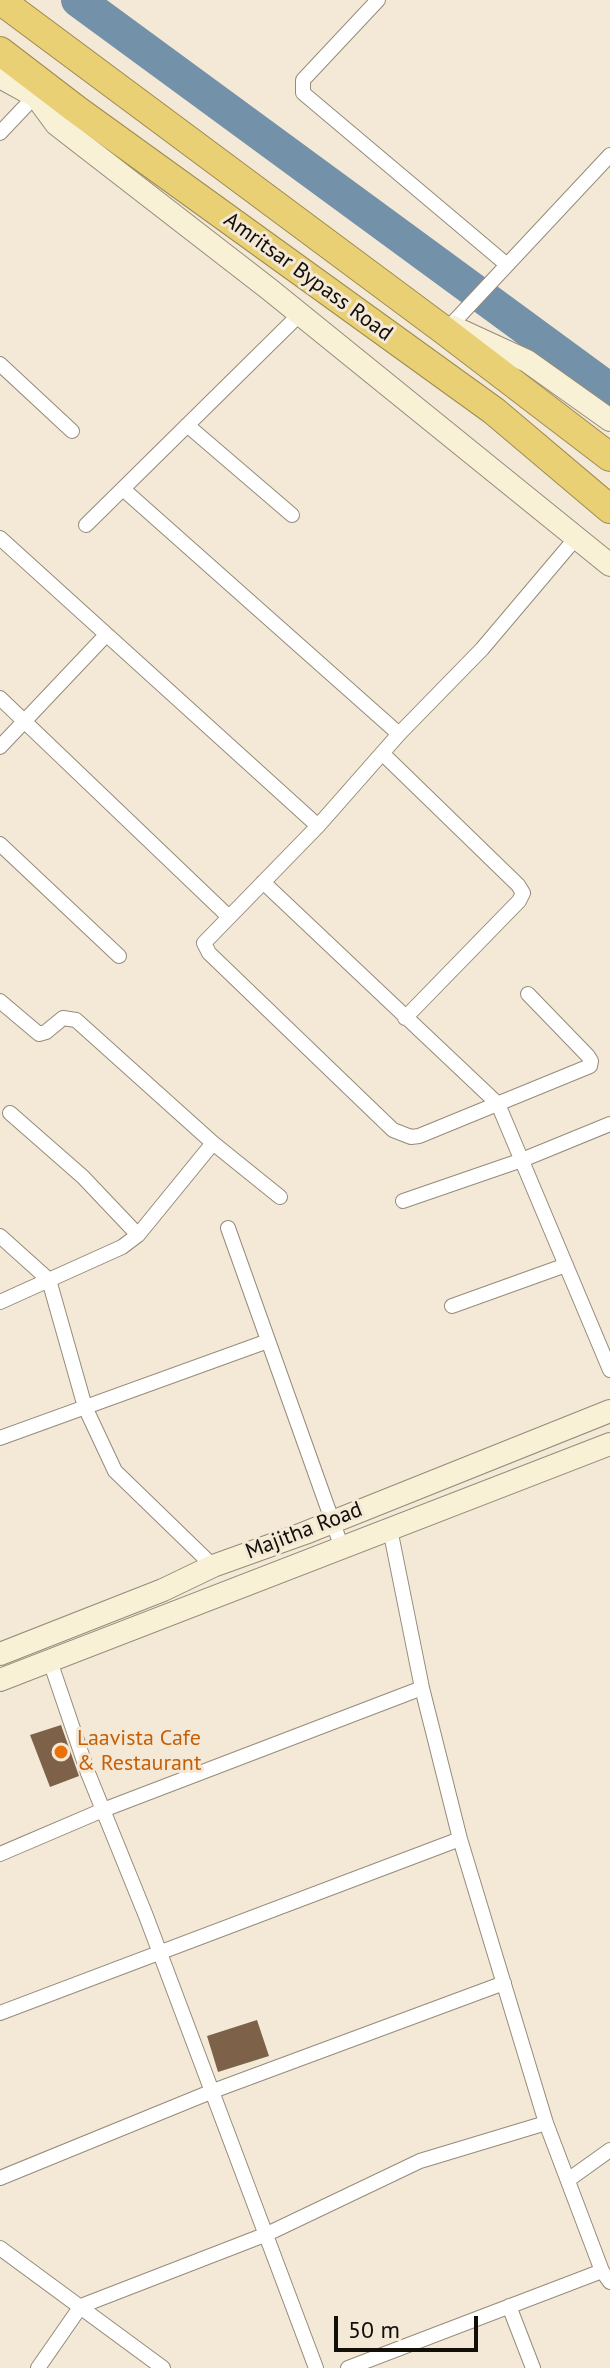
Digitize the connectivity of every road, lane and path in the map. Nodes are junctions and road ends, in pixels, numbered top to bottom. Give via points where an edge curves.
1 (0, 0) edge
2 (378, 0) edge
3 (2, 61) edge
4 (35, 96) junction
5 (0, 133) edge
6 (610, 155) edge
7 (502, 270) junction
8 (419, 312) junction
9 (300, 314) junction
10 (450, 326) junction
11 (0, 364) edge
12 (610, 420) edge
13 (187, 425) junction
14 (72, 431) dead end
15 (610, 457) edge
16 (123, 489) junction
17 (610, 509) edge
18 (292, 515) dead end
19 (86, 525) dead end
20 (0, 538) edge
21 (575, 539) junction
22 (610, 565) edge
23 (106, 635) junction
24 (0, 698) edge
25 (25, 722) junction
26 (399, 734) junction
27 (0, 747) edge
28 (382, 753) junction
29 (318, 826) junction
30 (0, 844) edge
31 (263, 882) junction
32 (229, 917) junction
33 (119, 956) dead end
34 (528, 994) dead end
35 (0, 1001) edge
36 (405, 1018) junction
37 (498, 1104) junction
38 (10, 1113) dead end
39 (610, 1124) edge
40 (213, 1143) junction
41 (522, 1160) junction
42 (280, 1197) dead end
43 (403, 1201) dead end
44 (228, 1228) dead end
45 (138, 1235) junction
46 (0, 1236) edge
47 (566, 1265) junction
48 (49, 1280) junction
49 (0, 1302) edge
50 (452, 1306) dead end
51 (268, 1341) junction
52 (610, 1370) edge
53 (85, 1407) junction
54 (610, 1411) edge
55 (0, 1438) edge
56 (610, 1444) edge
57 (332, 1521) junction
58 (390, 1529) junction
59 (342, 1548) junction
60 (213, 1566) junction
61 (0, 1654) edge
62 (50, 1661) junction
63 (0, 1680) edge
64 (422, 1688) junction
65 (103, 1810) junction
66 (460, 1839) junction
67 (0, 1854) edge
68 (159, 1953) junction
69 (504, 1983) junction
70 (0, 2013) edge
71 (213, 2091) junction
72 (546, 2123) junction
73 (610, 2150) edge
74 (0, 2178) edge
75 (568, 2180) junction
76 (267, 2234) junction
77 (0, 2248) edge
78 (606, 2276) edge
79 (81, 2306) junction
80 (509, 2306) junction
81 (38, 2368) edge
82 (163, 2368) edge
83 (316, 2368) edge
84 (348, 2368) edge
85 (533, 2368) edge

1 - 8 highway, Amritsar Bypass Road
2 - 7 street via 303,80 303,93
3 - 4 main road
3 - 17 highway, Amritsar Bypass Road via 494,411
4 - 5 street
4 - 9 main road via 56,124
6 - 7 street
7 - 10 street
8 - 10 main road
8 - 15 highway, Amritsar Bypass Road
9 - 13 street
9 - 21 main road
10 - 12 main road via 527,361
11 - 14 street
13 - 16 street
13 - 18 street
16 - 19 street
16 - 26 street
20 - 23 street
21 - 22 main road
21 - 26 street via 482,649
23 - 25 street
23 - 29 street
24 - 25 street
25 - 27 street
25 - 32 street
26 - 28 street
28 - 29 street
28 - 36 street via 523,893
29 - 31 street
30 - 33 street
31 - 32 street
31 - 36 street
32 - 37 street via 206,940 206,950 393,1130 419,1136
34 - 37 street via 592,1064
35 - 40 street via 39,1034 63,1018 76,1020
36 - 37 street
37 - 41 street
38 - 45 street via 83,1177
39 - 41 street
40 - 42 street
40 - 45 street
41 - 43 street
41 - 47 street
44 - 51 street
45 - 48 street
46 - 48 street
47 - 50 street
47 - 52 street
48 - 49 street
48 - 53 street
51 - 53 street
51 - 57 street
53 - 55 street
53 - 60 street via 115,1471
54 - 57 main road, Majitha Road
56 - 58 main road, Majitha Road
57 - 59 street
57 - 60 main road, Majitha Road
58 - 59 main road, Majitha Road
58 - 64 street
59 - 62 main road, Majitha Road
60 - 61 main road, Majitha Road
62 - 63 main road, Majitha Road
62 - 65 street
64 - 65 street
64 - 66 street
65 - 67 street
65 - 68 street
66 - 68 street
66 - 69 street
68 - 70 street
68 - 71 street
69 - 71 street
69 - 72 street
71 - 74 street
71 - 76 street
72 - 75 street
72 - 76 street via 420,2161
73 - 75 street
75 - 78 street
76 - 79 street
76 - 83 street
77 - 79 street
78 - 80 street
79 - 81 street
79 - 82 street
80 - 84 street
80 - 85 street

